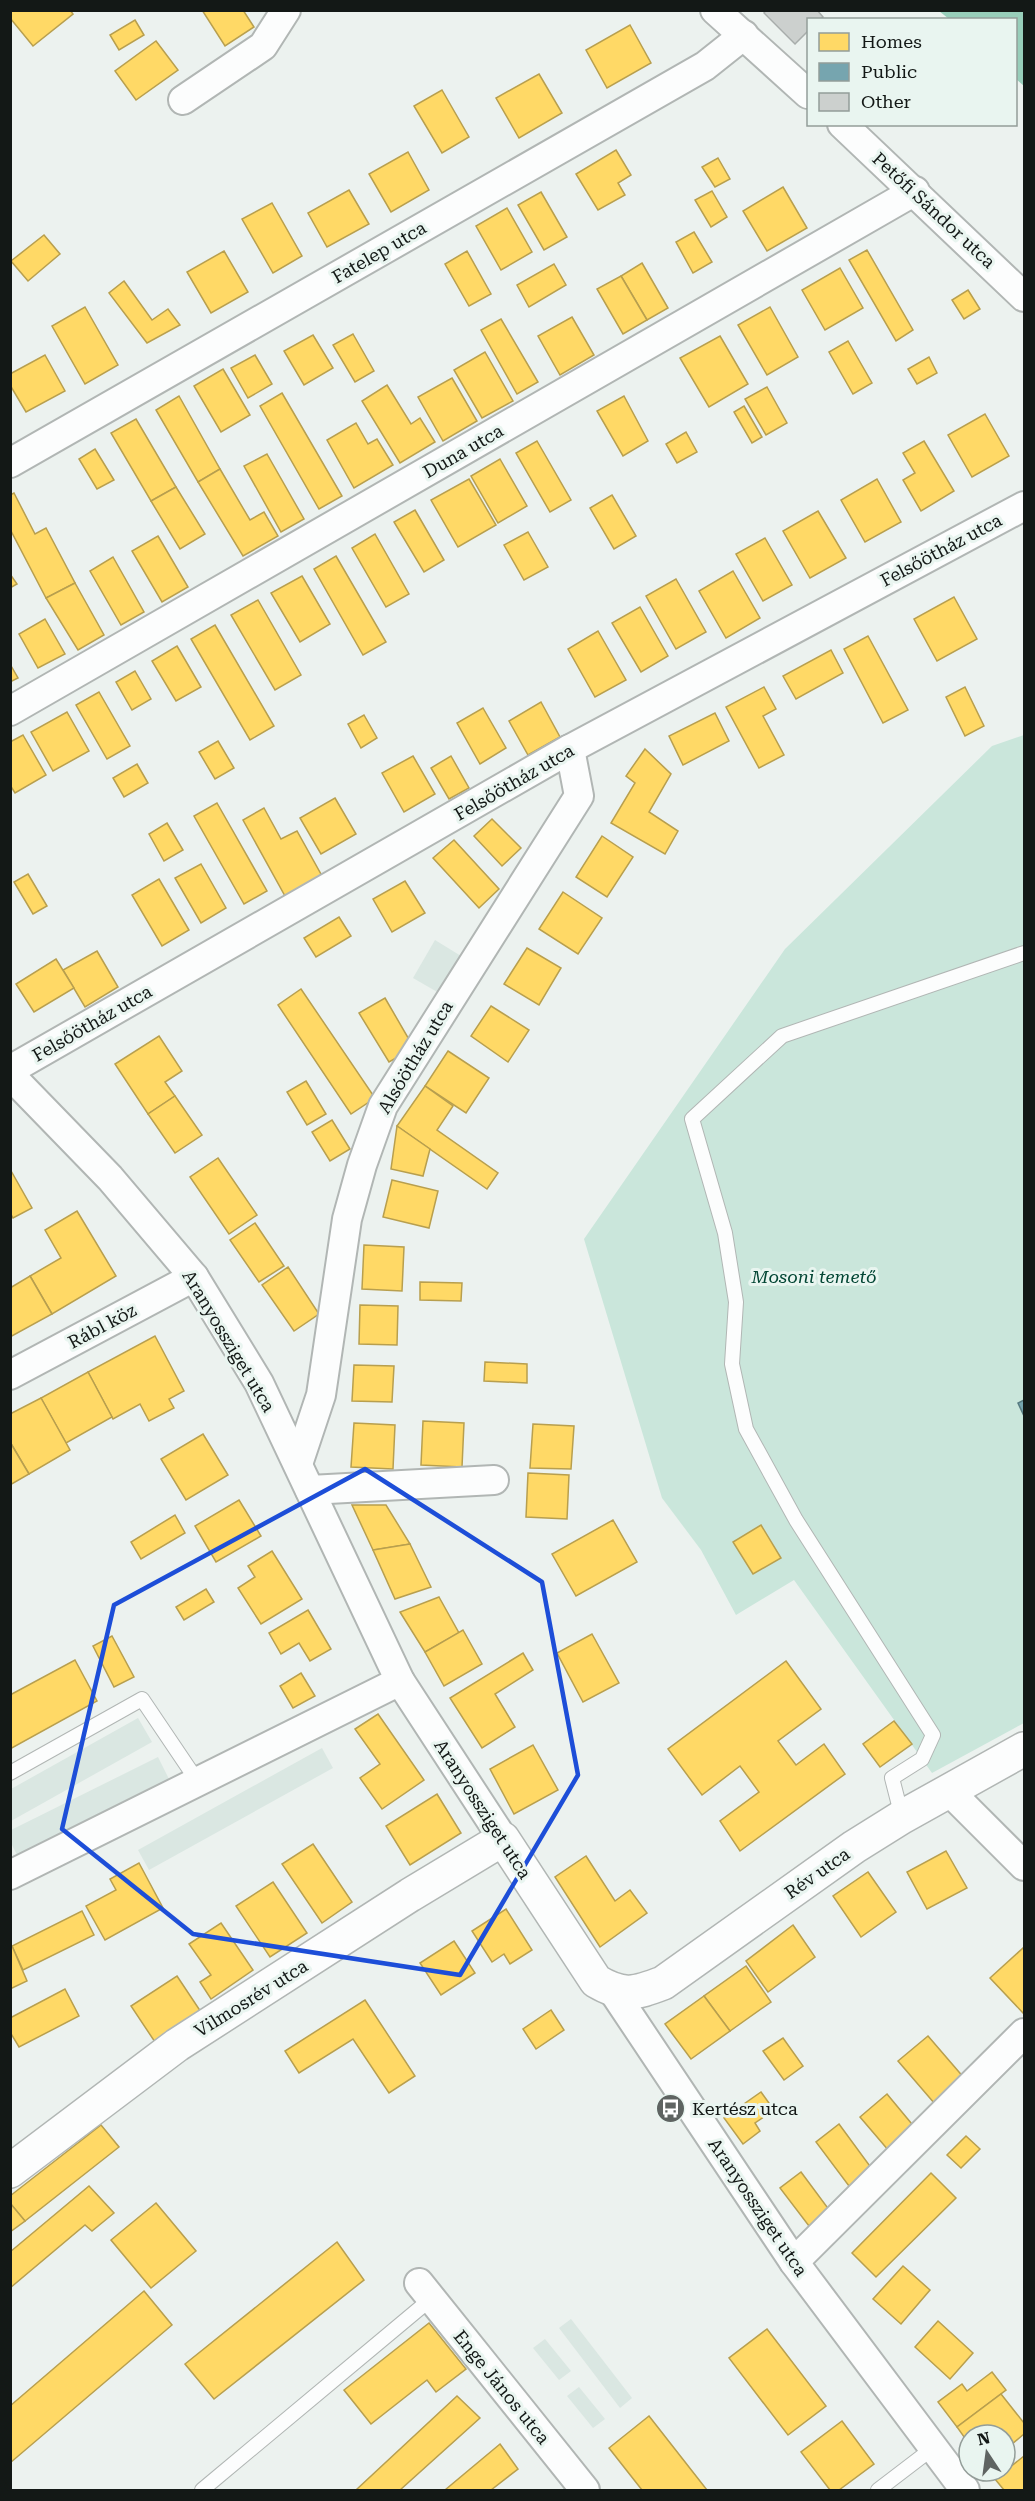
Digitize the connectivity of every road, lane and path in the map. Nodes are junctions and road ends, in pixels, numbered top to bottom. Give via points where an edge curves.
1 (286, 10) edge
2 (715, 10) edge
3 (744, 35) junction
4 (807, 93) edge
5 (183, 100) dead end
6 (844, 126) edge
7 (915, 191) junction
8 (1024, 297) edge
9 (10, 463) edge
10 (1024, 506) edge
11 (10, 711) edge
12 (570, 749) junction
13 (1024, 953) edge
14 (10, 1070) edge
15 (10, 1075) edge
16 (194, 1277) junction
17 (10, 1375) edge
18 (298, 1464) junction
19 (494, 1480) dead end
20 (310, 1490) junction
21 (400, 1681) junction
22 (1024, 1749) edge
23 (10, 1773) edge
24 (198, 1782) junction
25 (949, 1791) junction
26 (902, 1817) junction
27 (503, 1839) junction
28 (1024, 1866) edge
29 (10, 1875) edge
30 (613, 1991) junction
31 (1024, 2033) edge
32 (10, 2171) edge
33 (794, 2262) junction
34 (425, 2290) joint
35 (933, 2448) junction
36 (202, 2490) edge
37 (585, 2490) edge
38 (878, 2490) edge
39 (964, 2490) edge

1 - 5 street via 263,46
2 - 3 street
3 - 4 street
3 - 9 street, Fatelep utca via 705,66
6 - 7 street, Petőfi Sándor utca
7 - 8 street, Petőfi Sándor utca
7 - 11 street, Duna utca
10 - 12 street, Felsőötház utca
12 - 14 street, Felsőötház utca
12 - 18 street, Alsóötház utca via 579,796 383,1106 347,1220 321,1395
13 - 26 lane via 782,1036 692,1119 725,1233 736,1302 732,1364 746,1429 796,1520 933,1735 922,1759 892,1778
15 - 16 street, Aranyossziget utca via 110,1178
16 - 17 street, Rábl köz
16 - 18 street, Aranyossziget utca via 259,1383
18 - 20 street, Aranyossziget utca
19 - 20 street
20 - 21 street, Aranyossziget utca
21 - 24 street
21 - 27 street, Aranyossziget utca
22 - 25 main road, Rév utca
23 - 24 lane via 142,1699
24 - 29 street
25 - 26 main road, Rév utca
25 - 28 street
26 - 30 main road, Rév utca via 663,1983 636,1993
27 - 30 main road, Aranyossziget utca via 596,1980
27 - 32 main road, Vilmosrév utca via 177,2045
30 - 33 street, Aranyossziget utca
31 - 33 street
33 - 35 street, Aranyossziget utca
34 - 36 lane
34 - 37 street, Enge János utca
35 - 38 lane
35 - 39 street, Aranyossziget utca

